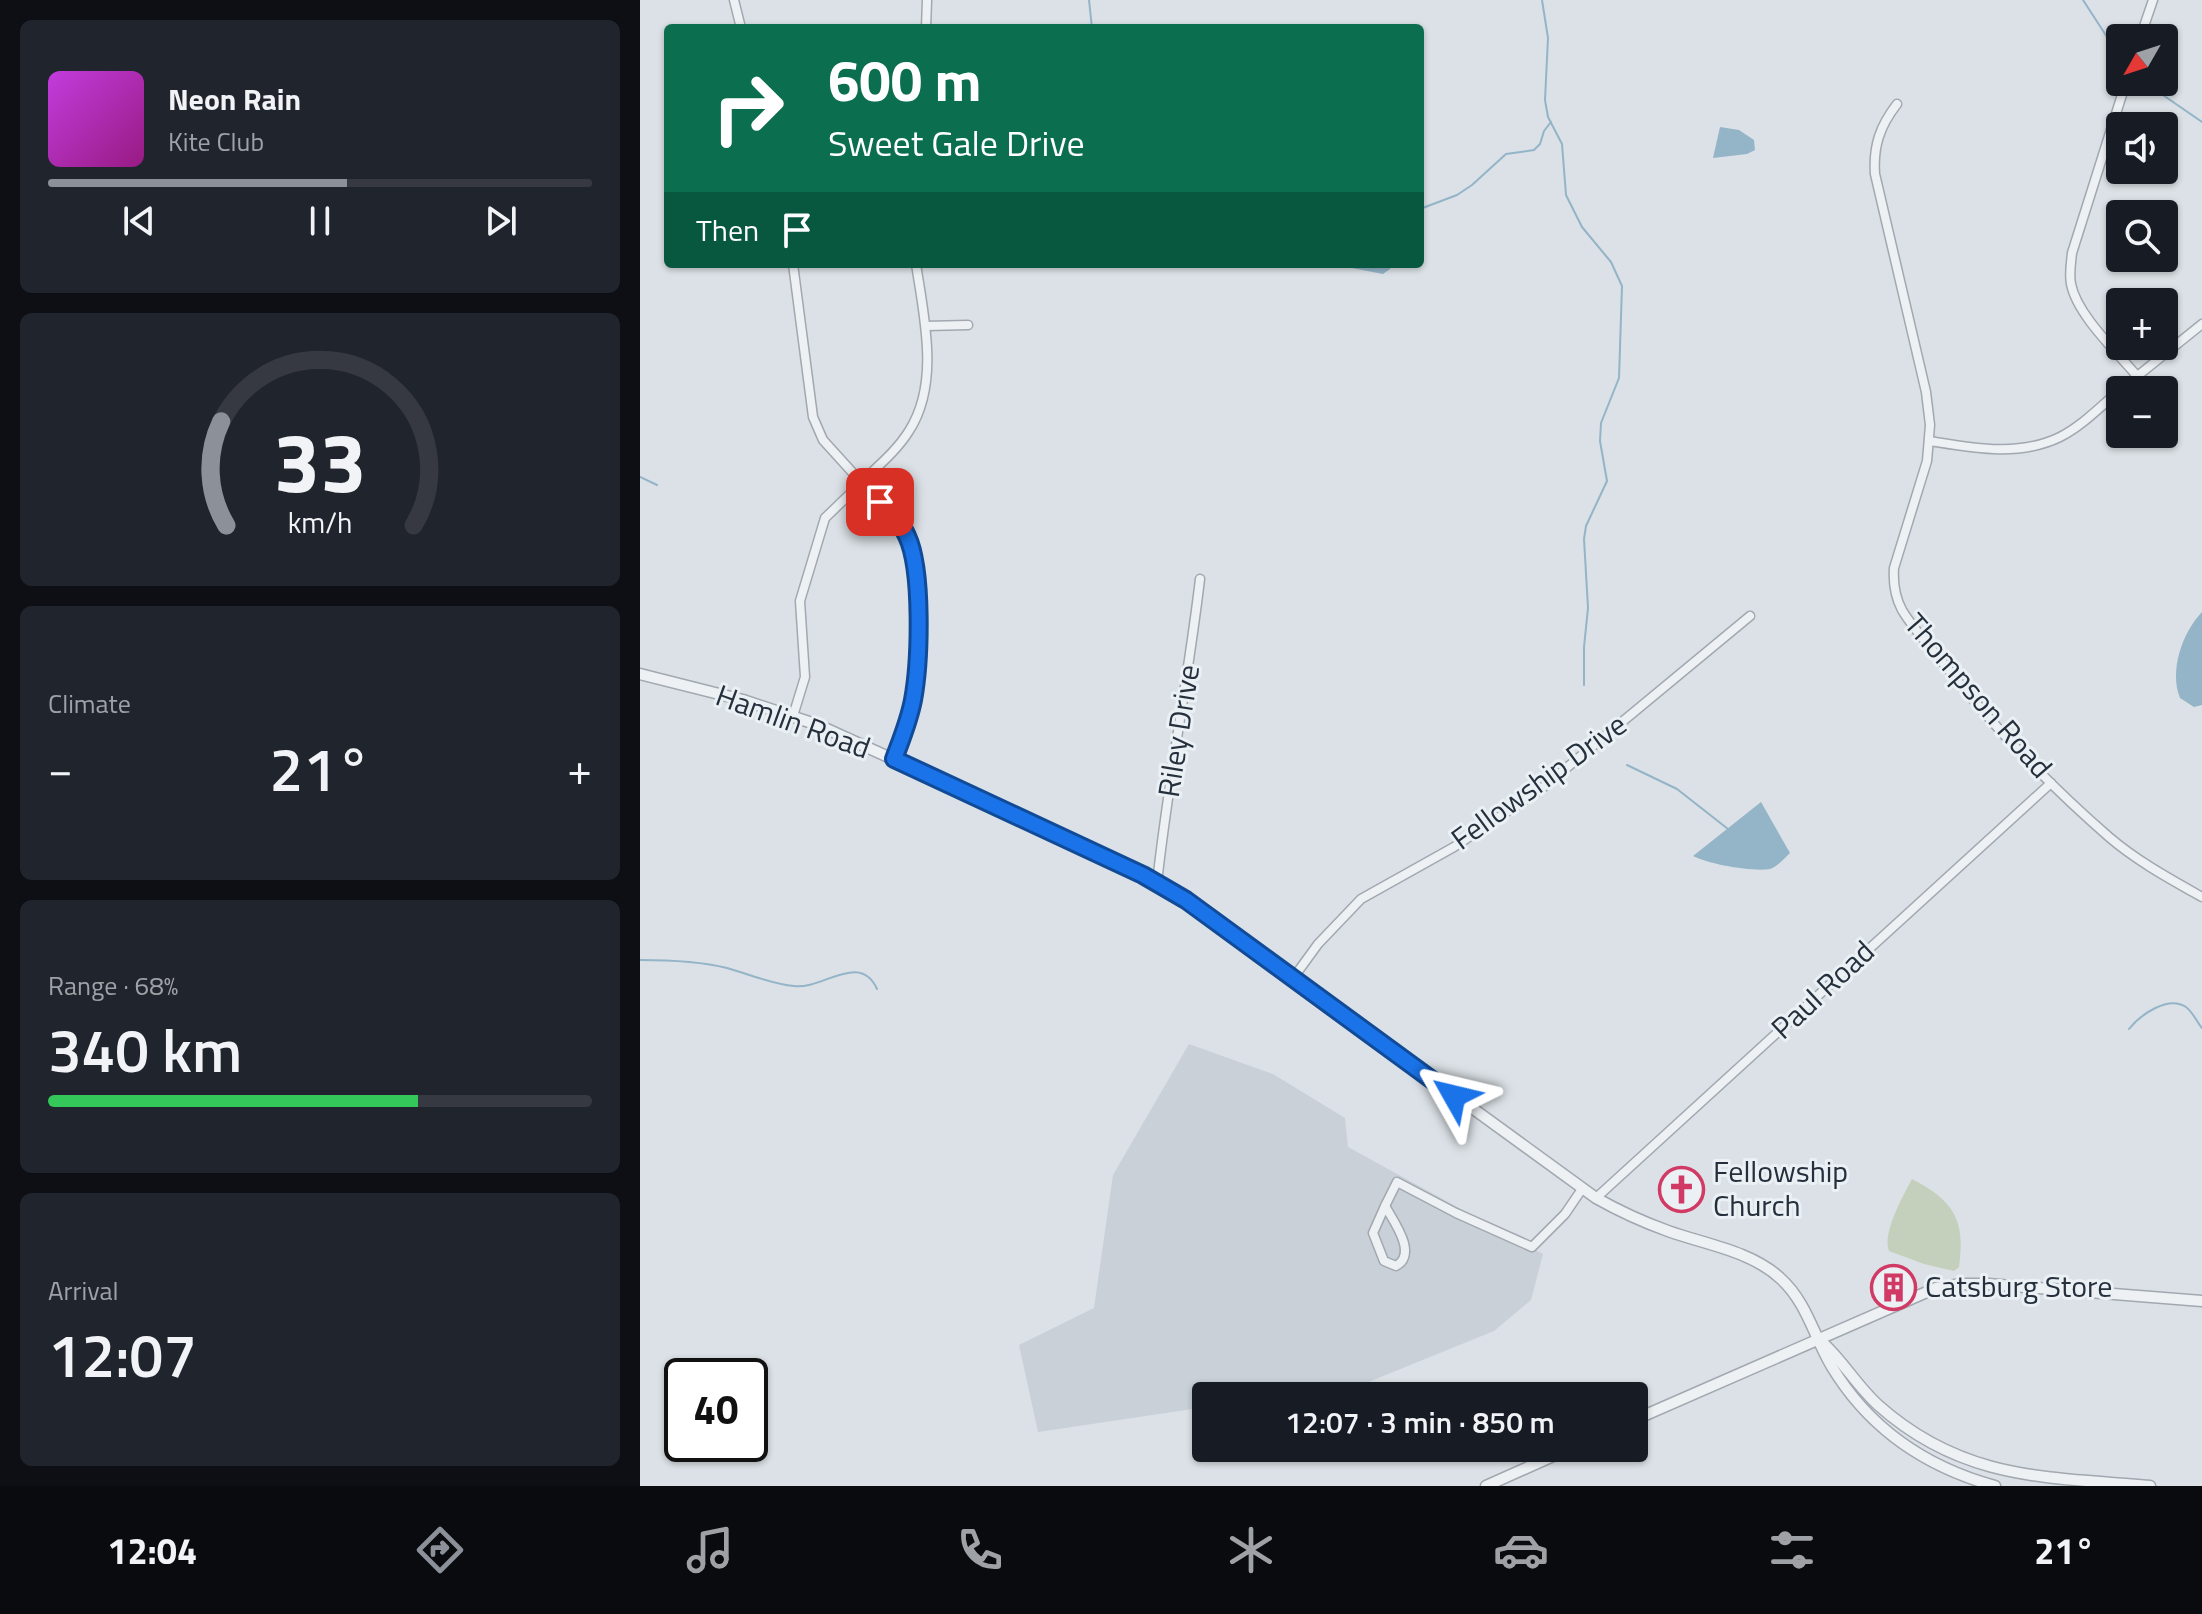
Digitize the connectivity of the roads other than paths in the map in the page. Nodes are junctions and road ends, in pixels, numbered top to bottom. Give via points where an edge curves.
1 (734, 0) edge
2 (927, 0) edge
3 (2153, 0) edge
4 (740, 24) edge
5 (926, 24) edge
6 (2145, 24) edge
7 (2122, 96) edge
8 (1897, 104) dead end
9 (794, 268) edge
10 (917, 268) edge
11 (2202, 324) edge
12 (968, 325) dead end
13 (926, 326) junction
14 (2137, 376) joint
15 (2106, 401) edge
16 (1930, 441) junction
17 (852, 472) junction
18 (871, 473) junction
19 (871, 491) junction
20 (852, 492) junction
21 (1200, 579) dead end
22 (1750, 616) dead end
23 (640, 674) edge
24 (793, 716) junction
25 (894, 759) junction
26 (2051, 783) junction
27 (1157, 883) junction
28 (2202, 897) edge
29 (1294, 977) junction
30 (1582, 1189) junction
31 (1596, 1198) junction
32 (1385, 1206) junction
33 (2202, 1301) edge
34 (1821, 1341) junction
35 (1648, 1414) edge
36 (1540, 1462) edge
37 (1486, 1486) edge
38 (1995, 1486) edge
39 (2150, 1486) edge

1 - 4 street
2 - 5 street
3 - 6 street
7 - 14 street via 2072,253 2070,280 2084,312
8 - 16 street, Thompson Road via 1876,140 1875,174 1926,392
9 - 17 street via 813,417 823,440
10 - 13 street
11 - 14 street
12 - 13 street
13 - 18 street via 921,406 903,441
15 - 16 street via 2066,433 2020,450
16 - 26 street, Thompson Road via 1894,568 1899,602 1949,671
17 - 18 street
17 - 20 street
18 - 19 street
19 - 20 street via 861,496
19 - 25 street via 907,536 918,576 915,686
20 - 24 street via 825,518 800,601 805,677
21 - 27 street, Riley Drive
22 - 29 street, Fellowship Drive via 1541,789 1454,847 1361,899
23 - 24 street, Hamlin Road
24 - 25 street, Hamlin Road
25 - 27 street, Hamlin Road
26 - 28 street, Thompson Road via 2110,838
26 - 31 street, Paul Road
27 - 29 street, Hamlin Road
29 - 30 street, Hamlin Road
30 - 31 street, Hamlin Road
30 - 32 street via 1532,1247 1397,1182
31 - 34 street, Hamlin Road via 1763,1266 1793,1291
32 - 32 street via 1373,1233 1384,1261 1396,1266 1406,1255
33 - 34 street via 1952,1285 1913,1296
34 - 35 street
34 - 38 street via 1846,1386 1886,1431 1938,1465
34 - 39 street via 1887,1412 1955,1456 2012,1473
36 - 37 street

